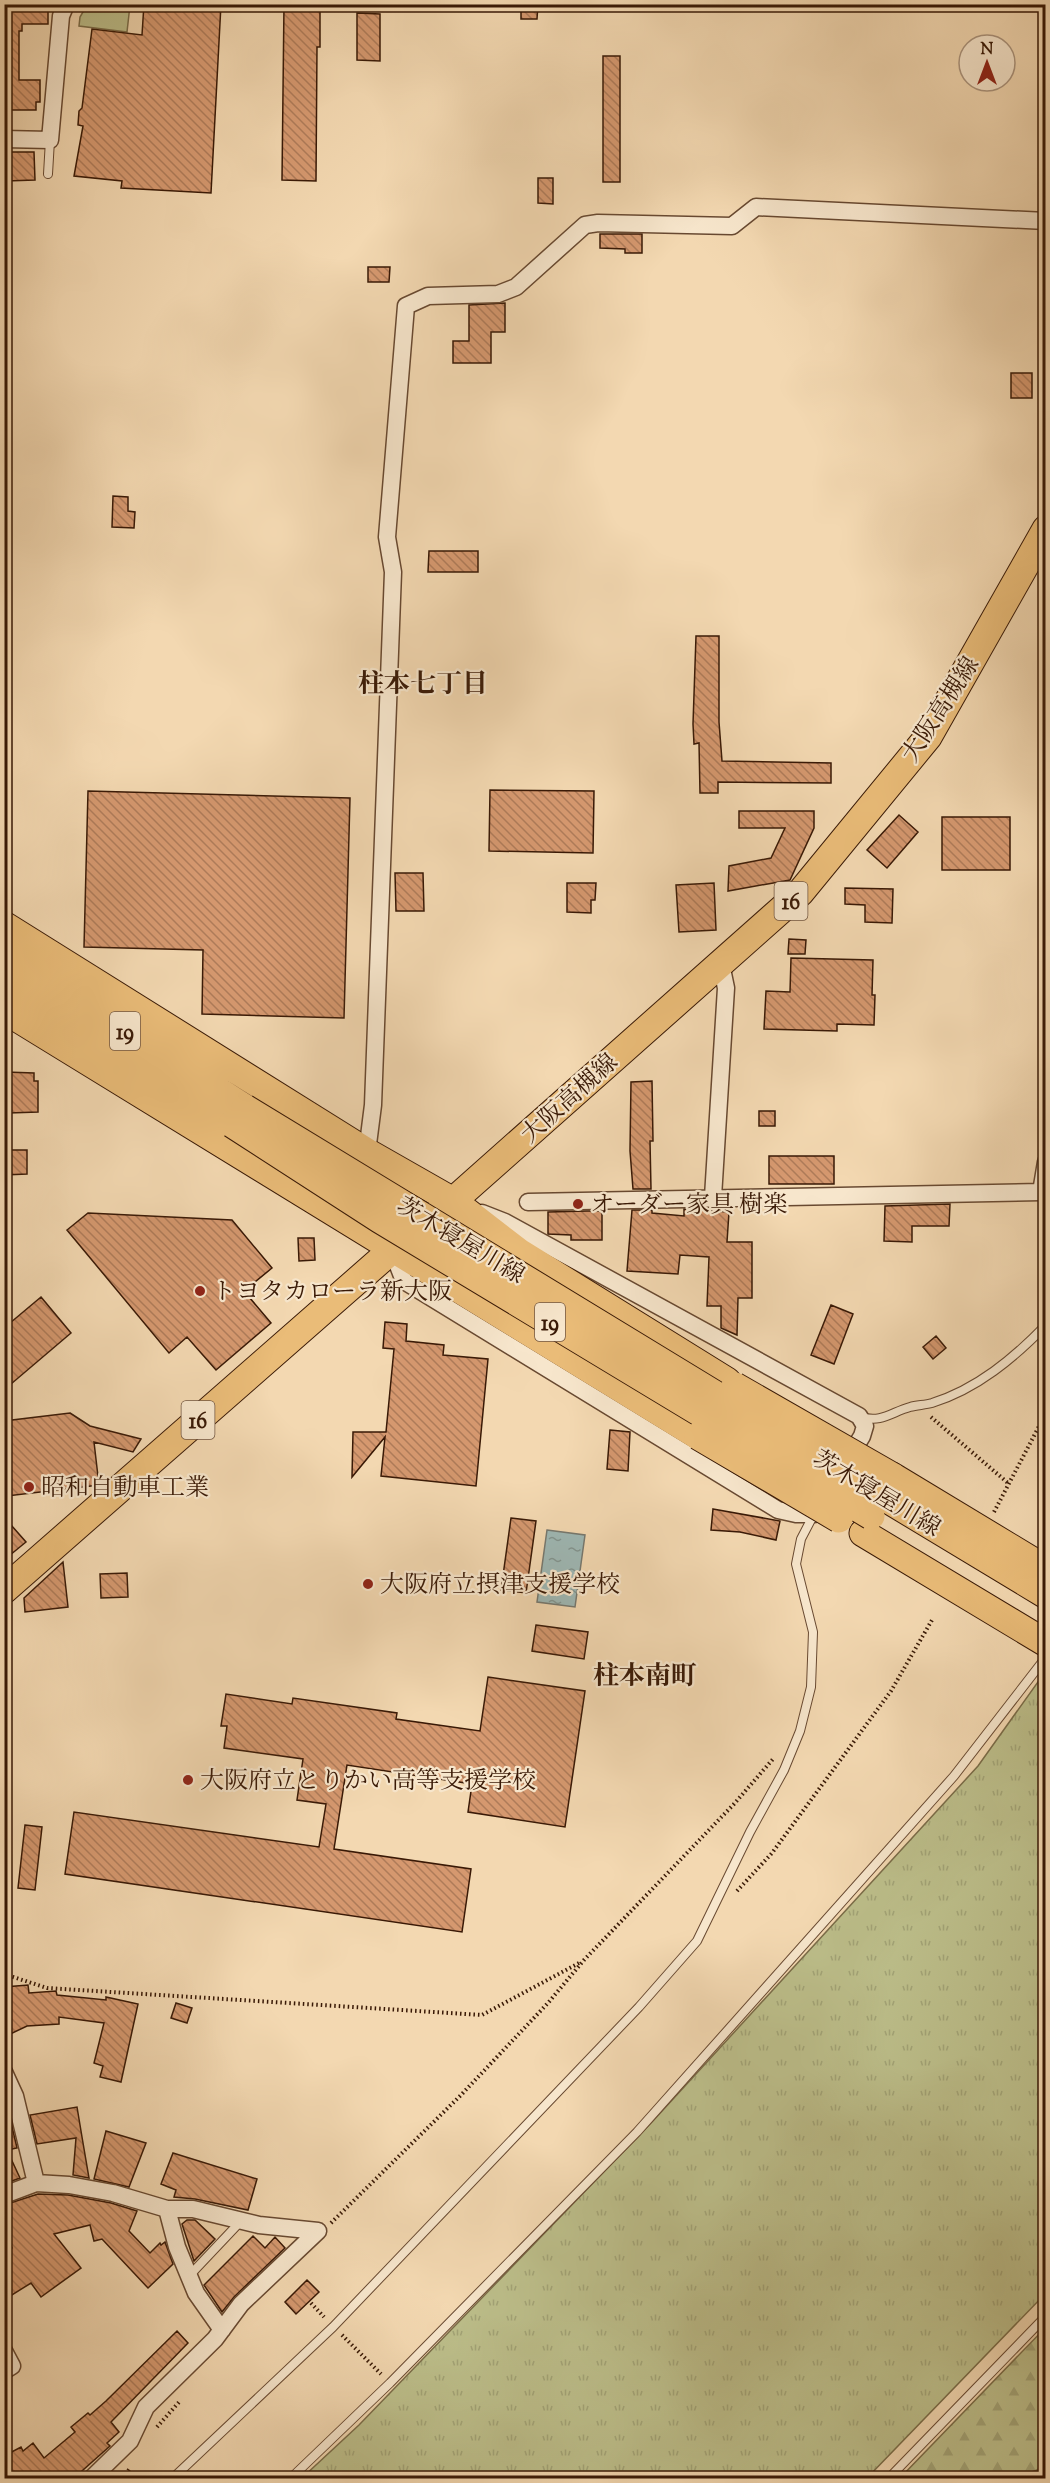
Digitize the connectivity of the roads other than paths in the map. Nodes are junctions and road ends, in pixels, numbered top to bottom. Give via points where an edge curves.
1 (66, 4) edge
2 (4, 139) edge
3 (50, 140) junction
4 (48, 174) dead end
5 (1046, 221) edge
6 (1043, 539) edge
7 (4, 925) edge
8 (4, 954) edge
9 (721, 964) junction
10 (4, 981) edge
11 (4, 1010) edge
12 (239, 1116) junction
13 (367, 1152) junction
14 (1046, 1162) edge
15 (713, 1197) junction
16 (453, 1201) junction
17 (528, 1202) dead end
18 (392, 1250) junction
19 (1046, 1325) edge
20 (859, 1416) junction
21 (877, 1505) junction
22 (814, 1514) junction
23 (986, 1561) junction
24 (1046, 1569) edge
25 (4, 1590) edge
26 (1046, 1595) edge
27 (1046, 1621) edge
28 (1046, 1643) edge
29 (1046, 1654) edge
30 (4, 2072) edge
31 (36, 2183) junction
32 (4, 2195) edge
33 (167, 2209) junction
34 (242, 2220) junction
35 (189, 2276) junction
36 (1046, 2316) edge
37 (222, 2330) junction
38 (4, 2351) edge
39 (4, 2371) edge
40 (92, 2478) edge
41 (173, 2478) edge
42 (291, 2478) edge
43 (888, 2478) edge

1 - 3 street via 61,16
2 - 3 street
3 - 4 lane
5 - 13 street via 756,207 732,226 598,223 585,225 516,287 498,294 428,296 406,306 387,537 393,572 373,1105
6 - 9 main road, 大阪高槻線 / 16 via 928,737 800,893
7 - 13 main road
8 - 12 main road, 茨木寝屋川線 / 19
9 - 15 street via 726,988
9 - 16 main road, 大阪高槻線 / 16
10 - 12 main road, 茨木寝屋川線 / 19
11 - 18 main road
12 - 21 main road, 茨木寝屋川線 / 19, bridge
13 - 16 main road
14 - 15 street via 1041,1192
15 - 17 street
16 - 18 main road, 大阪高槻線 / 16
16 - 20 street via 504,1222
16 - 21 main road, bridge via 519,1252 727,1381
18 - 21 main road, bridge via 698,1436
18 - 22 street via 404,1281 777,1510
18 - 25 main road, 大阪高槻線 / 16
19 - 20 lane via 990,1374 945,1398 879,1420
20 - 22 street via 865,1426 862,1436
21 - 23 main road
21 - 23 main road
22 - 41 lane via 801,1539 796,1564 813,1632 811,1687 800,1731 697,1941 639,2007 333,2327
23 - 24 main road
23 - 26 main road
23 - 27 main road
23 - 28 main road
29 - 42 lane via 954,1776 643,2126
30 - 31 street via 15,2096
31 - 32 street
31 - 33 street via 113,2193
33 - 34 street via 193,2209
33 - 35 street
34 - 35 lane
34 - 37 street via 318,2231 241,2304
35 - 37 street
36 - 43 lane
37 - 40 street via 146,2408 130,2440
38 - 39 street via 12,2366

